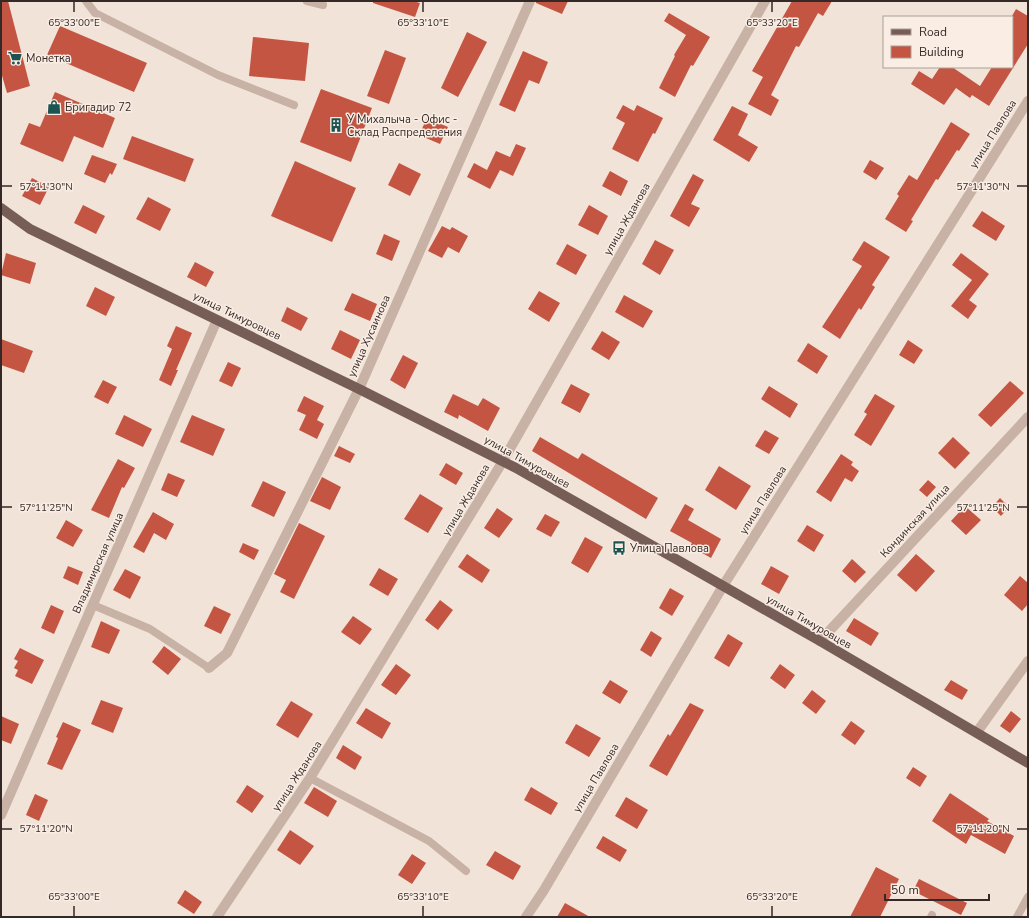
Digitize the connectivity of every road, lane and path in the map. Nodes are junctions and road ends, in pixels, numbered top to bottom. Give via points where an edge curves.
1 (86, 1) edge
2 (307, 1) edge
3 (530, 1) edge
4 (765, 1) edge
5 (323, 5) dead end
6 (1028, 101) edge
7 (294, 105) dead end
8 (1, 208) edge
9 (217, 320) junction
10 (359, 389) junction
11 (1028, 417) edge
12 (503, 461) junction
13 (723, 586) junction
14 (93, 605) junction
15 (820, 641) junction
16 (1028, 660) edge
17 (209, 668) joint
18 (977, 732) junction
19 (1028, 763) edge
20 (310, 778) junction
21 (1, 815) edge
22 (466, 871) dead end
23 (1028, 897) edge
24 (217, 917) edge
25 (526, 917) edge
26 (1017, 917) edge

1 - 7 lane via 95,13 198,65
2 - 5 lane
3 - 10 street, улица Хусаинова
4 - 12 street, улица Жданова
6 - 13 street, улица Павлова
8 - 9 main road, улица Тимуровцев via 30,229
9 - 10 main road, улица Тимуровцев
9 - 14 street, Владимирская улица
10 - 12 main road, улица Тимуровцев
10 - 17 street, улица Хусаинова via 227,653
11 - 15 street, Кондинская улица
12 - 13 main road, улица Тимуровцев
12 - 20 street, улица Жданова
13 - 15 main road, улица Тимуровцев
13 - 25 street, улица Павлова via 548,884
14 - 17 lane via 150,629
14 - 21 street, Владимирская улица
15 - 18 main road, улица Тимуровцев
16 - 18 street
18 - 19 main road, улица Тимуровцев
20 - 22 lane via 429,841
20 - 24 street, улица Жданова
23 - 26 lane

